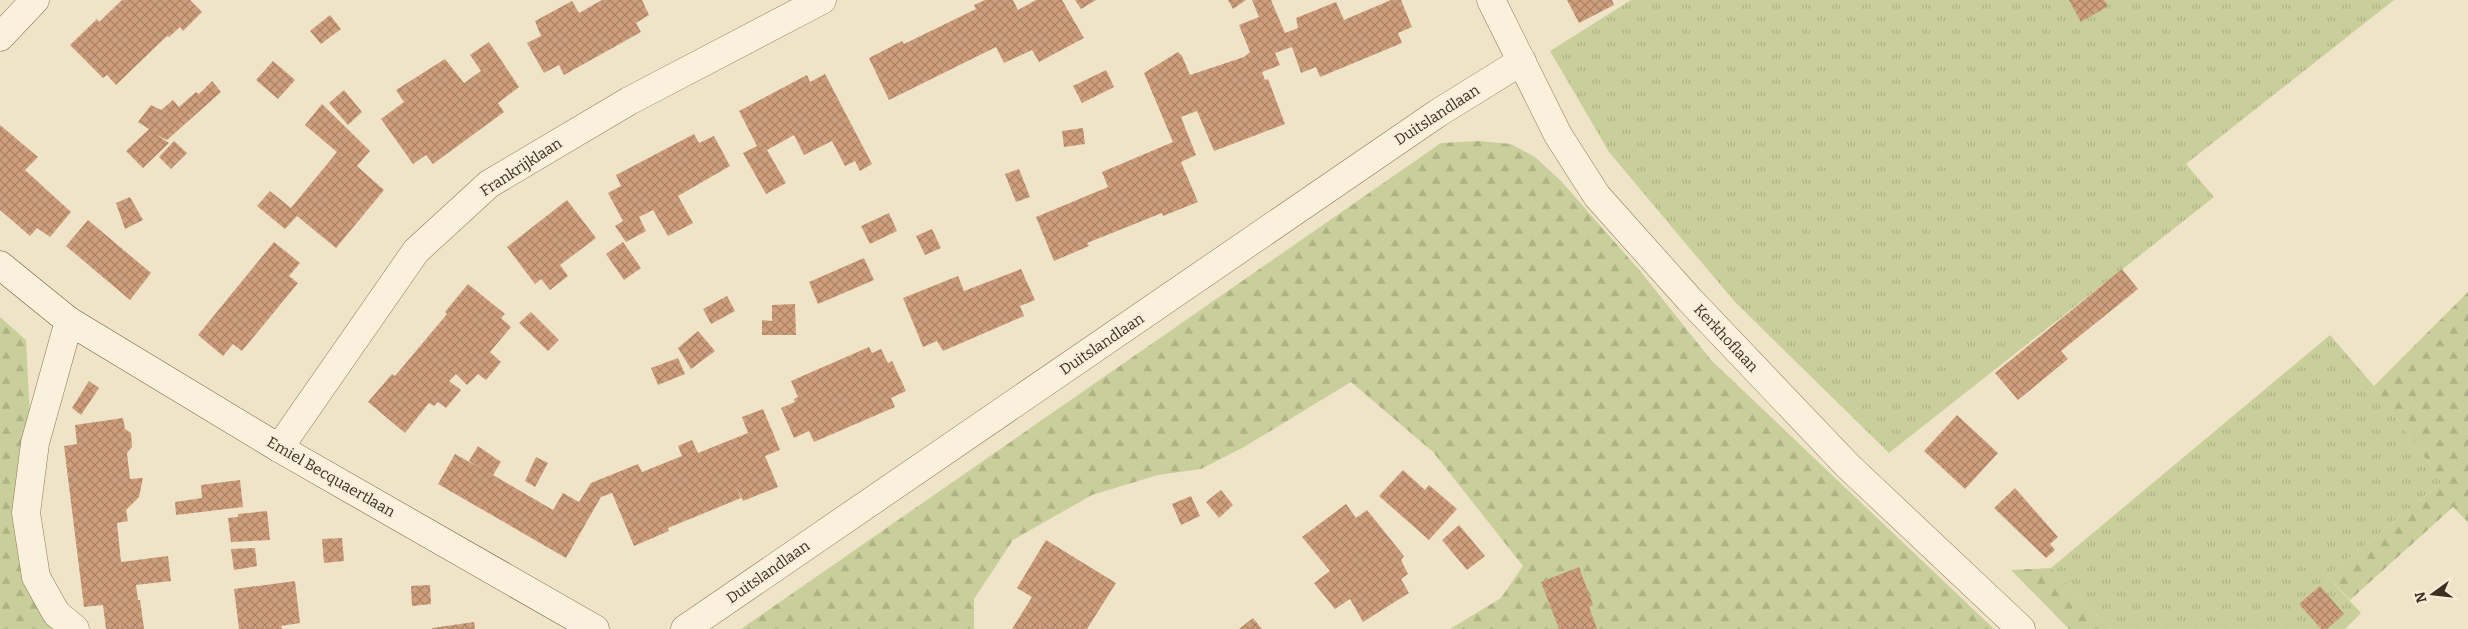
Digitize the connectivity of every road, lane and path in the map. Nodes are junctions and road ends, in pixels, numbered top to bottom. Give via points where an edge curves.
1 (35, 0) edge
2 (822, 0) edge
3 (1491, 0) edge
4 (0, 37) edge
5 (1522, 61) junction
6 (0, 265) edge
7 (69, 321) junction
8 (279, 448) junction
9 (75, 629) edge
10 (595, 629) edge
11 (685, 629) edge
12 (2021, 629) edge

1 - 4 street
2 - 8 street, Frankrijklaan via 629,101 489,184 416,252
3 - 5 street, Kerkhoflaan
5 - 11 street, Duitslandlaan via 1438,113
5 - 12 street, Kerkhoflaan via 1558,135 1597,196 1689,299 1848,466
6 - 7 street, Emiel Becquaertlaan
7 - 8 street, Emiel Becquaertlaan
7 - 9 street via 35,443 26,513 36,577 56,613
8 - 10 street, Emiel Becquaertlaan

